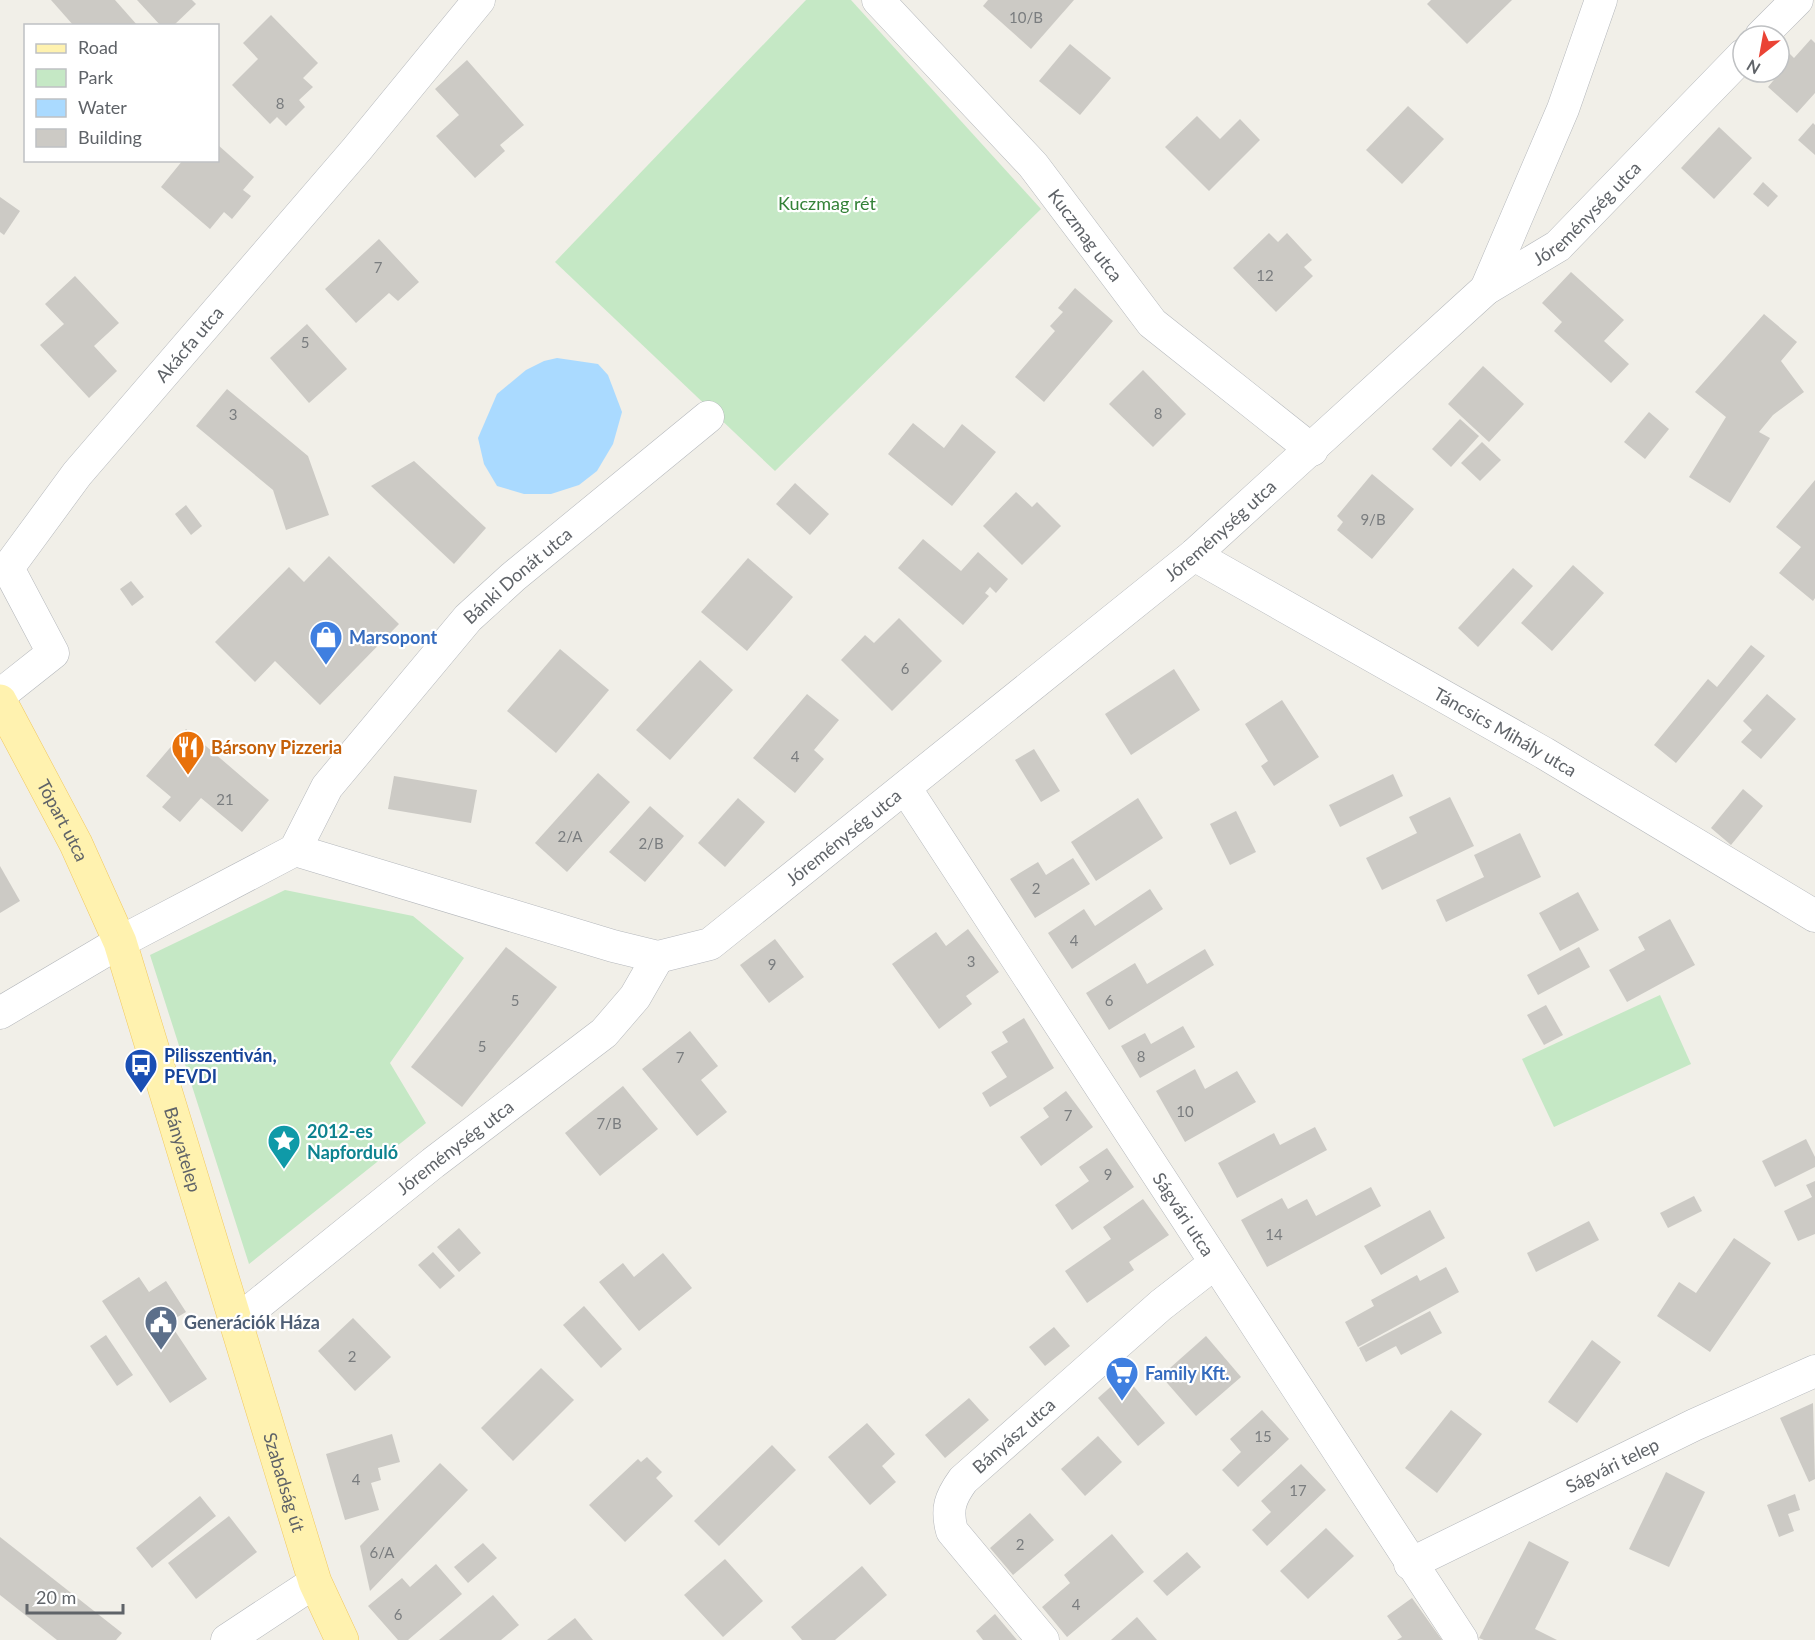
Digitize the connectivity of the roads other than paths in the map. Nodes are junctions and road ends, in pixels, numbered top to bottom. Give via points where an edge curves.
1 (479, 0) edge
2 (878, 0) edge
3 (1601, 0) edge
4 (1797, 0) edge
5 (1773, 24) edge
6 (1731, 67) edge
7 (1486, 289) junction
8 (708, 417) dead end
9 (1312, 450) junction
10 (1194, 555) junction
11 (4, 562) edge
12 (0, 695) edge
13 (0, 701) edge
14 (906, 789) junction
15 (295, 850) junction
16 (1815, 916) edge
17 (120, 942) junction
18 (658, 957) junction
19 (0, 1013) edge
20 (1215, 1263) junction
21 (236, 1322) junction
22 (1815, 1371) edge
23 (1410, 1564) junction
24 (315, 1582) junction
25 (227, 1640) edge
26 (342, 1640) edge
27 (1043, 1640) edge
28 (1462, 1640) edge

1 - 11 street, Akácfa utca via 357,149
2 - 9 street, Kuczmag utca via 1033,165 1152,323
3 - 7 street via 1563,109
4 - 5 street
6 - 7 street, Jóreménység utca via 1558,246
7 - 9 street, Jóreménység utca
8 - 15 street, Bánki Donát utca via 468,618 327,787
9 - 10 street, Jóreménység utca
10 - 14 street, Jóreménység utca
10 - 16 street, Táncsics Mihály utca via 1544,753
11 - 12 street, Akácfa utca via 53,653
13 - 17 main road, Tópart utca via 76,844
14 - 18 street, Jóreménység utca via 710,944
14 - 20 street, Ságvári utca
15 - 17 street
15 - 18 street, Jóreménység utca
17 - 19 street
17 - 21 main road, Bányatelep
18 - 21 street, Jóreménység utca via 635,998 604,1033 433,1163
20 - 23 street, Ságvári utca
20 - 27 street, Bányász utca via 1161,1305 963,1480 951,1496 947,1513 952,1531
21 - 24 main road, Szabadság út
22 - 23 street, Ságvári telep via 1694,1425
23 - 28 street, Ságvári utca
24 - 25 street
24 - 26 main road, Szabadság út

